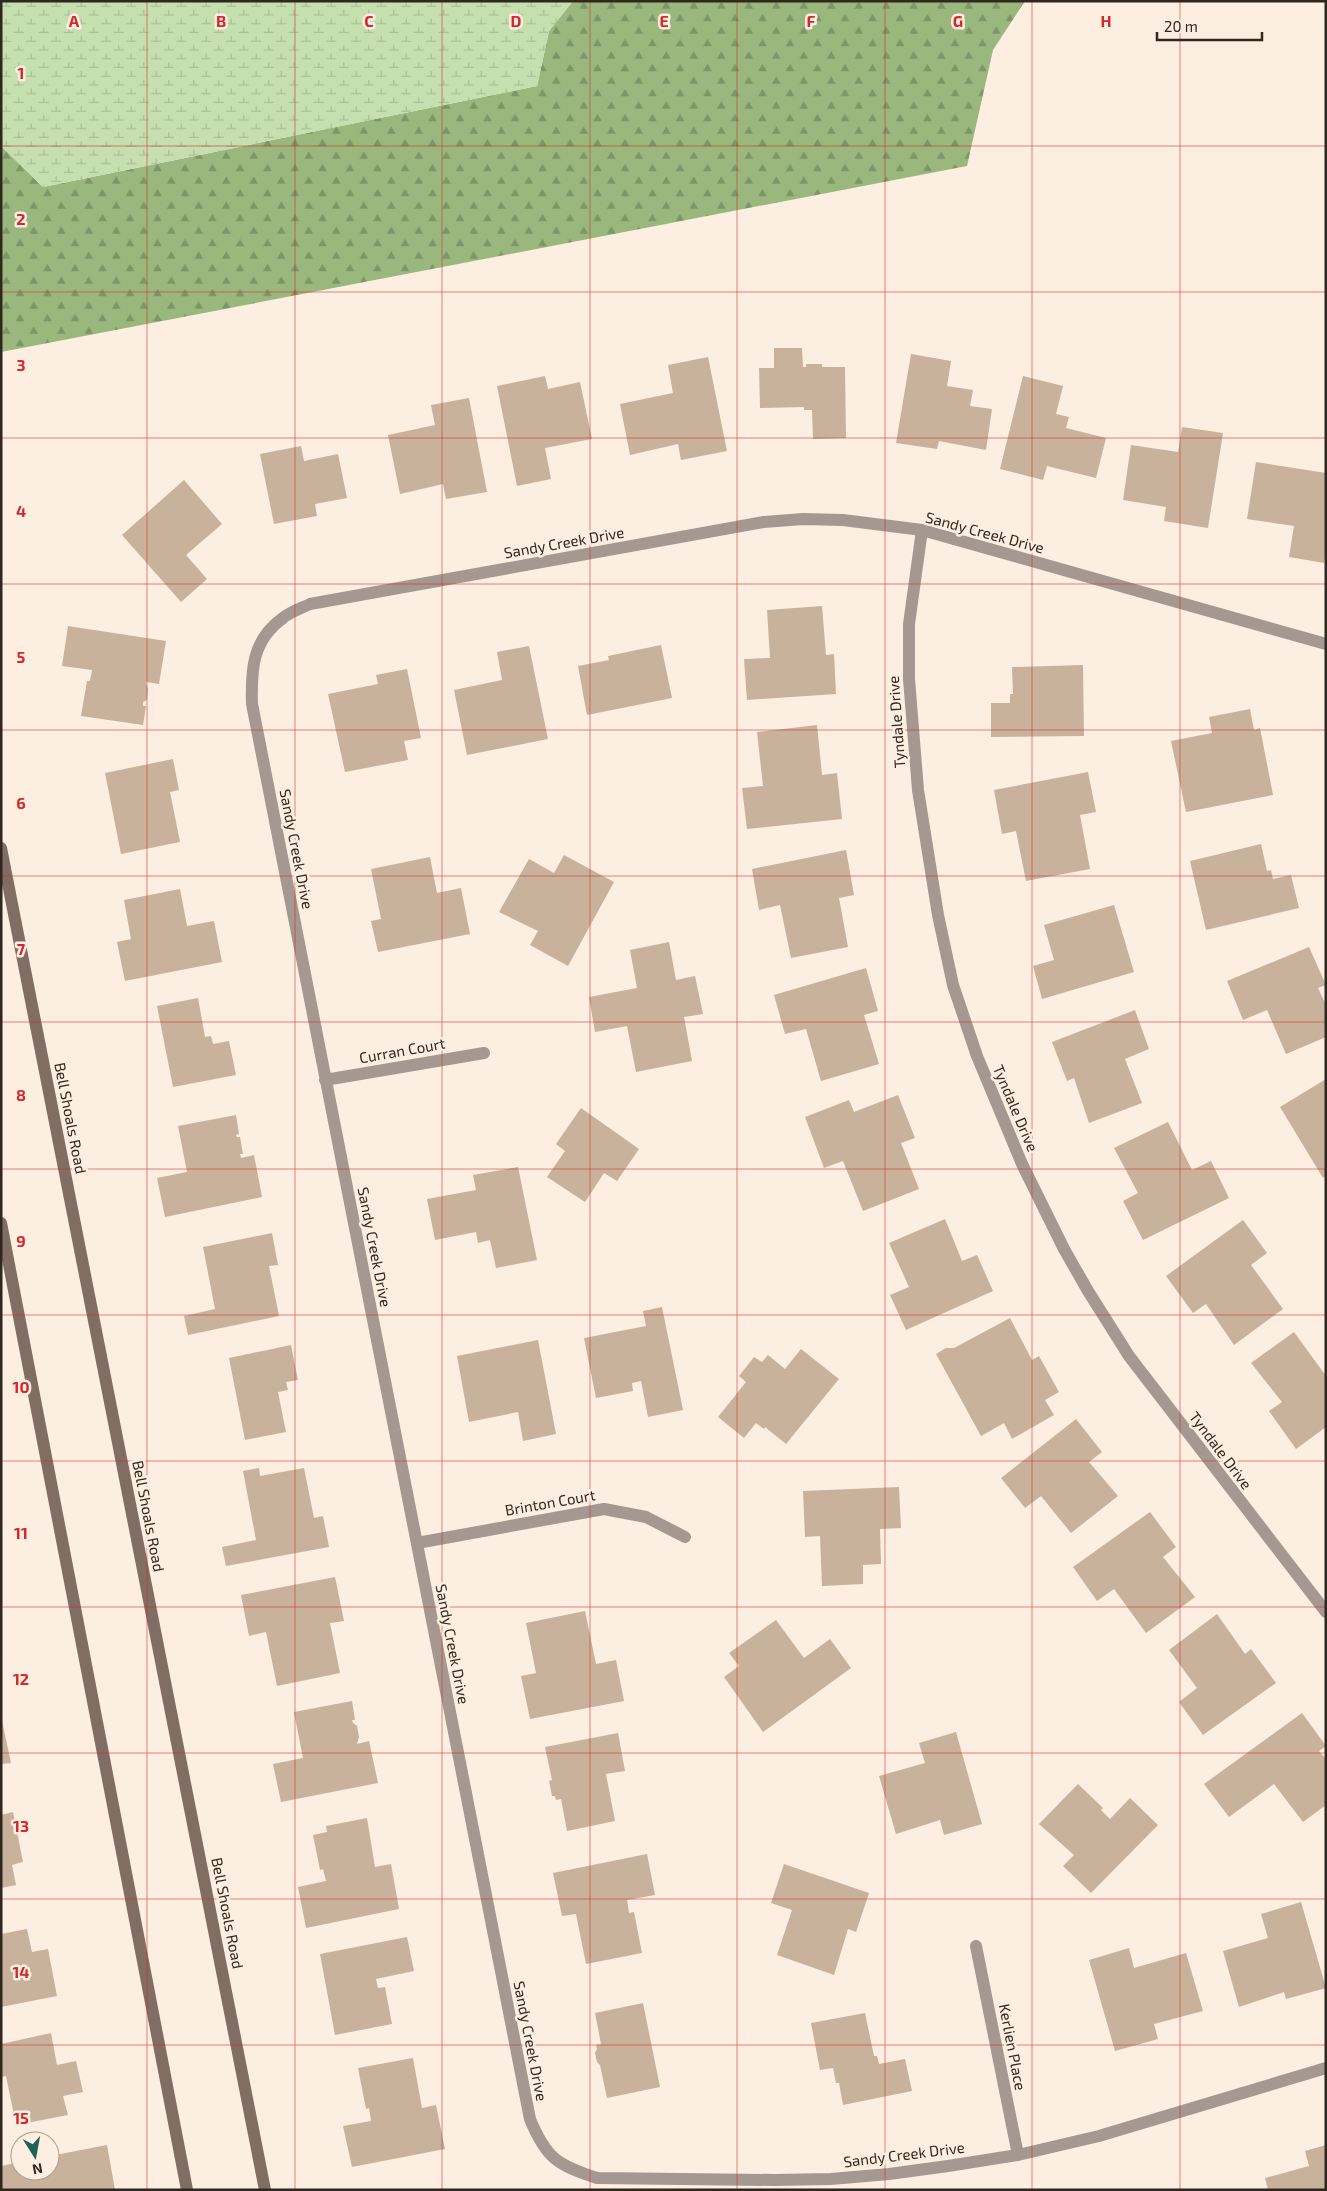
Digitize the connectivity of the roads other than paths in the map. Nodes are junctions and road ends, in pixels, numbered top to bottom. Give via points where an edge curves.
1 (922, 530) junction
2 (1326, 644) edge
3 (1, 848) edge
4 (484, 1053) dead end
5 (325, 1080) junction
6 (1, 1223) edge
7 (685, 1536) dead end
8 (417, 1543) junction
9 (1326, 1612) edge
10 (976, 1946) dead end
11 (1326, 2068) edge
12 (1018, 2155) junction
13 (186, 2190) edge
14 (266, 2190) edge

1 - 2 street, Sandy Creek Drive
1 - 5 street, Sandy Creek Drive via 843,520 764,522 310,604 283,617 261,640 251,671 252,704
1 - 9 street, Tyndale Drive via 910,624 909,679 917,781 938,915 953,984 977,1056 1022,1164 1088,1291 1129,1356
3 - 14 main road, Bell Shoals Road
4 - 5 street, Curran Court
5 - 8 street, Sandy Creek Drive
6 - 13 main road
7 - 8 street, Brinton Court via 646,1517 604,1509
8 - 12 street, Sandy Creek Drive via 530,2119 552,2158 574,2171 596,2178 774,2180 889,2174
10 - 12 street, Kerlien Place
11 - 12 street, Sandy Creek Drive via 1099,2136

